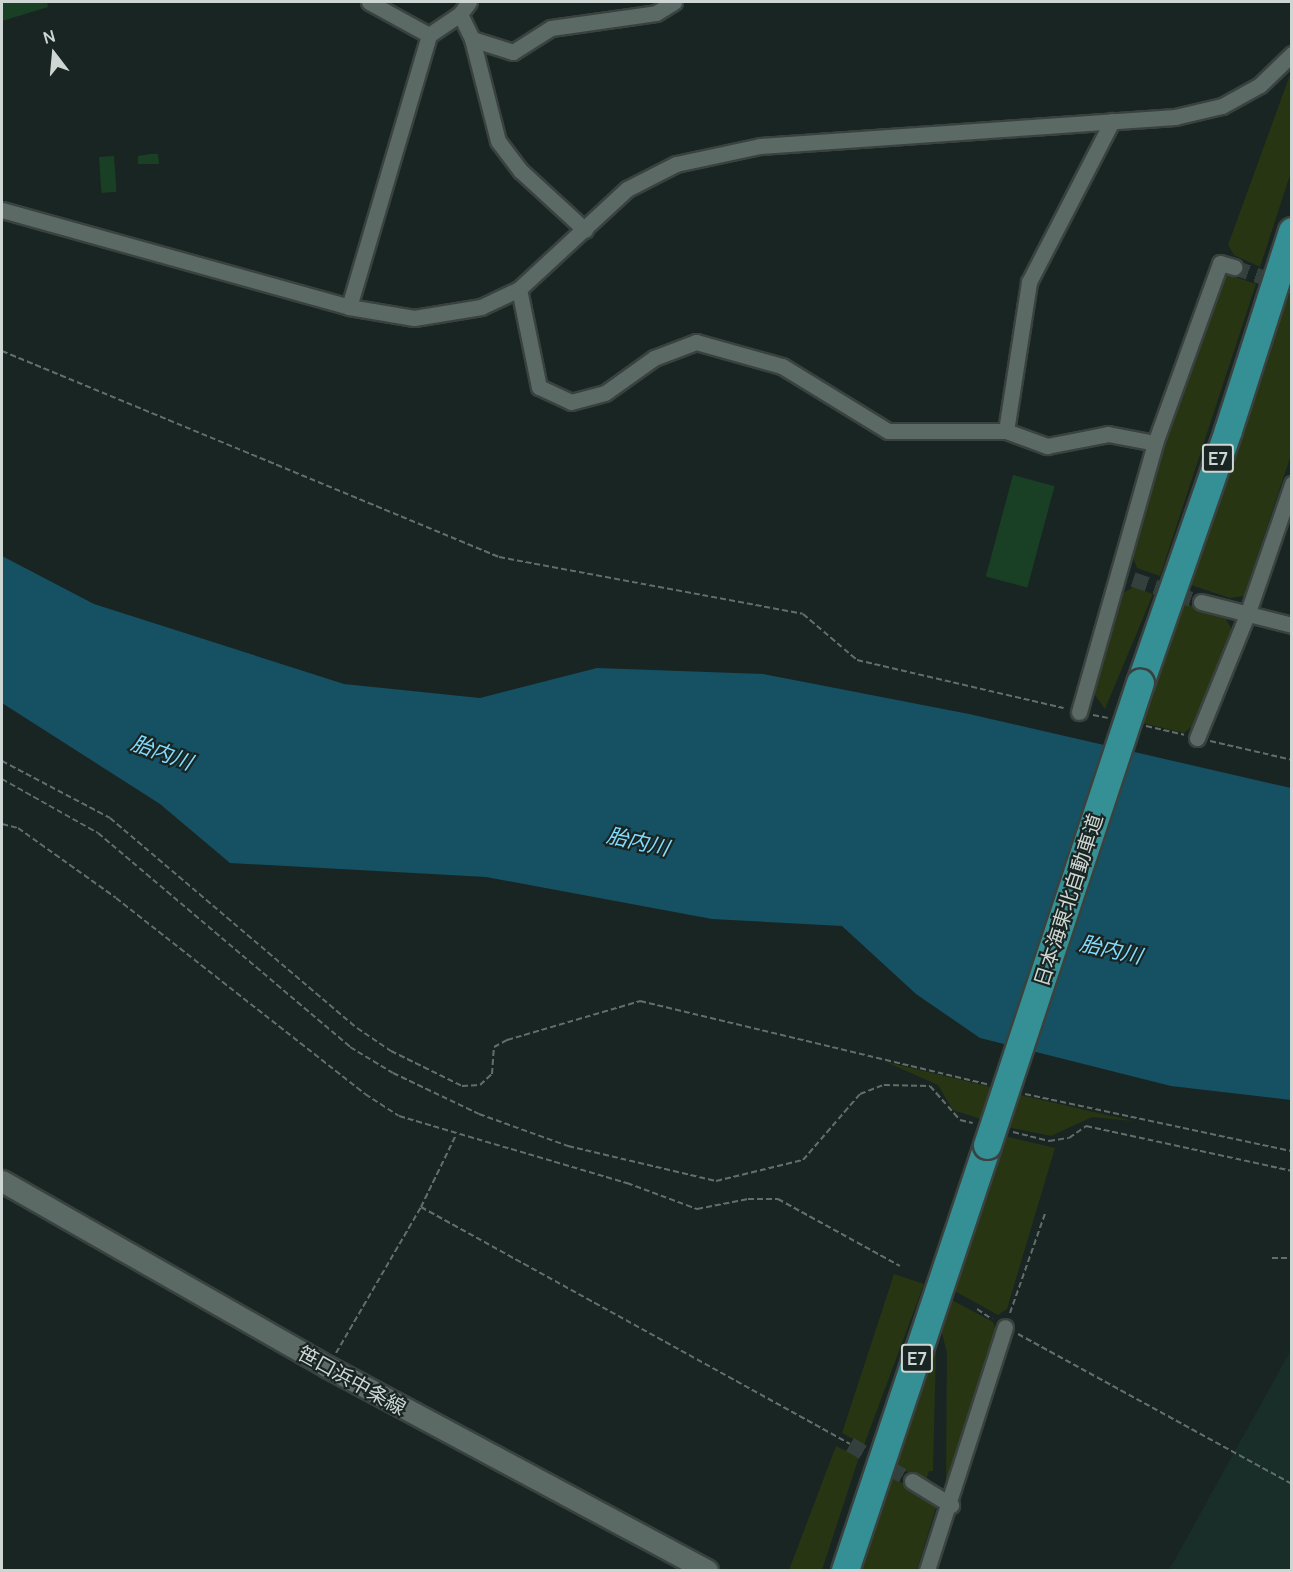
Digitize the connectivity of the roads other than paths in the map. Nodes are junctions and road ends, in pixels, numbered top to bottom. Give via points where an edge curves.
1 (369, 2) edge
2 (674, 2) edge
3 (464, 8) edge
4 (429, 34) junction
5 (472, 39) junction
6 (1292, 54) edge
7 (1112, 121) junction
8 (2, 210) edge
9 (585, 230) junction
10 (1292, 231) edge
11 (1234, 267) dead end
12 (519, 289) junction
13 (350, 307) junction
14 (1006, 431) junction
15 (1155, 443) junction
16 (1292, 484) edge
17 (1201, 602) tunnel mouth
18 (1247, 615) junction
19 (1292, 625) edge
20 (1079, 712) road end
21 (1197, 738) road end
22 (2, 1181) edge
23 (1005, 1327) road end
24 (912, 1481) tunnel mouth
25 (951, 1504) junction
26 (707, 1570) edge
27 (845, 1570) edge
28 (927, 1570) edge

1 - 4 street
2 - 5 street via 656,13 551,28 513,51
3 - 4 street
3 - 5 street
4 - 13 street
5 - 9 street via 498,141 521,171
6 - 7 street via 1260,85 1222,106 1175,117
7 - 9 street via 760,146 676,164 627,189
7 - 14 street via 1029,282
8 - 13 street
9 - 12 street
10 - 27 highway, 日本海東北自動車道 / E7, bridge
11 - 15 street via 1220,263
12 - 13 street via 481,307 414,318
12 - 14 street via 539,387 571,402 605,393 654,358 696,342 782,366 888,430
14 - 15 street via 1047,446 1108,434
15 - 20 street via 1126,577
16 - 18 street
17 - 18 street
18 - 19 street
18 - 21 street
22 - 26 main road, 笹口浜中条線 via 328,1367
23 - 25 street
24 - 25 street
25 - 28 street

